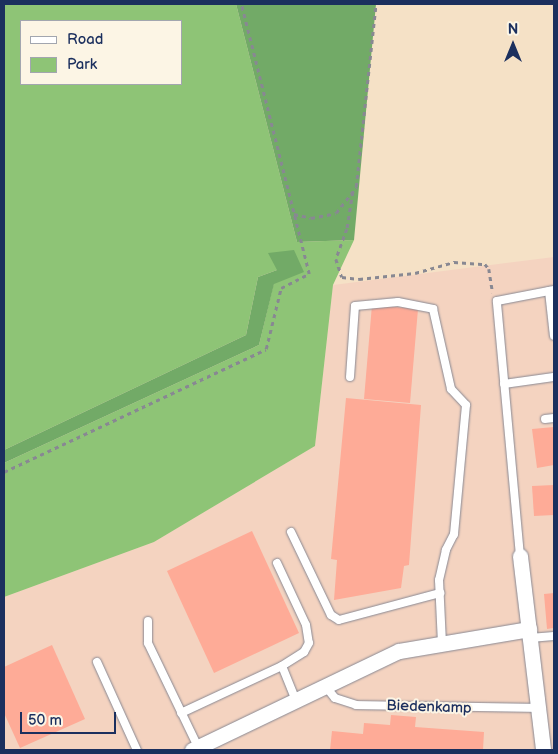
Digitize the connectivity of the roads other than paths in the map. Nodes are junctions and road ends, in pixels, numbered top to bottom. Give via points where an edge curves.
1 (551, 291) edge
2 (554, 336) edge
3 (350, 376) dead end
4 (554, 377) edge
5 (504, 384) junction
6 (554, 418) edge
7 (545, 419) dead end
8 (292, 532) dead end
9 (520, 556) joint
10 (277, 563) dead end
11 (440, 593) junction
12 (148, 621) dead end
13 (529, 633) junction
14 (554, 636) edge
15 (442, 643) junction
16 (97, 662) dead end
17 (282, 666) junction
18 (326, 686) junction
19 (296, 701) junction
20 (538, 708) junction
21 (181, 713) junction
22 (195, 749) edge
23 (137, 750) edge
24 (543, 750) edge

1 - 2 lane
1 - 5 lane via 497,301
3 - 11 lane via 355,306 398,302 433,310 451,389 466,405 454,534 446,550
4 - 5 lane
5 - 9 lane
6 - 7 lane
8 - 11 lane via 331,615 339,620
9 - 13 street
10 - 17 lane via 306,625 310,643 304,652
11 - 15 lane
12 - 21 lane via 148,643
13 - 14 lane
13 - 15 street
13 - 20 street
15 - 18 street via 399,651
16 - 23 lane
17 - 19 lane
17 - 21 lane
18 - 19 street
18 - 20 lane, Biedenkamp via 335,698 356,705
19 - 22 street
20 - 24 street
21 - 22 lane

